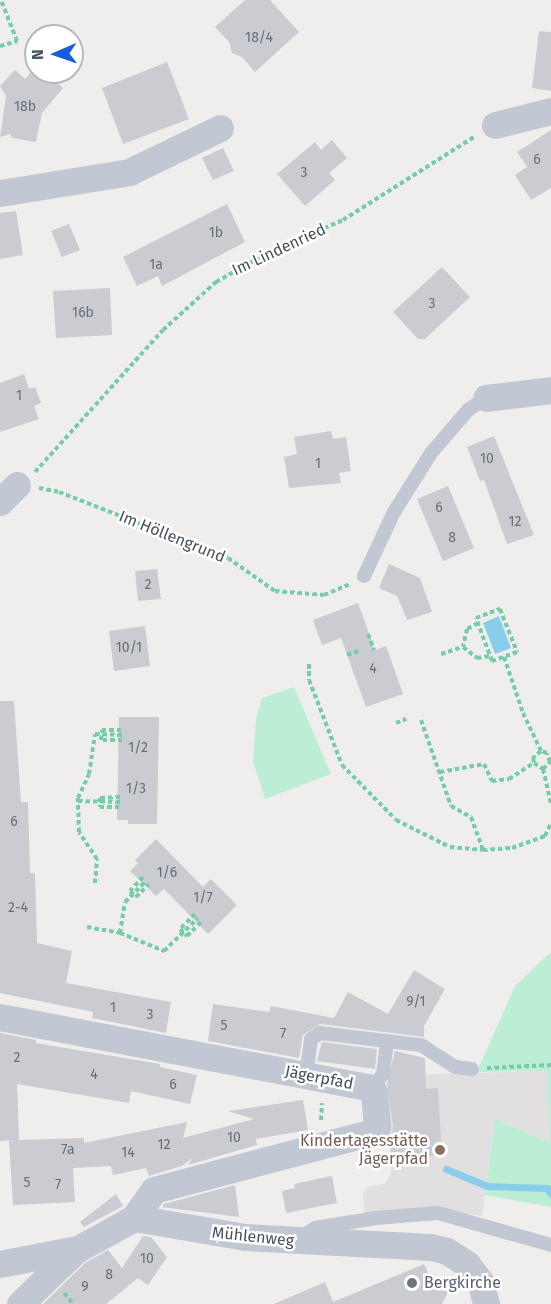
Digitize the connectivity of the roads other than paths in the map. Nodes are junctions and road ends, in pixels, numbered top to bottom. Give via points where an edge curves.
1 (551, 111) edge
2 (495, 125) road end
3 (220, 128) dead end
4 (0, 193) edge
5 (551, 390) edge
6 (486, 398) joint
7 (360, 579) road end
8 (0, 1017) edge
9 (387, 1041) junction
10 (472, 1069) road end
11 (306, 1076) junction
12 (372, 1089) junction
13 (134, 1218) junction
14 (301, 1243) junction
15 (551, 1245) edge
16 (72, 1250) junction
17 (0, 1264) edge
18 (20, 1304) edge
19 (486, 1304) edge

1 - 2 street
3 - 4 street via 129,172
5 - 6 street
6 - 7 lane via 469,410 431,453 394,512
8 - 11 street, Jägerpfad
9 - 10 lane via 421,1045 455,1068
9 - 11 lane via 316,1034 311,1039
9 - 12 lane via 383,1074
11 - 12 street, Jägerpfad
12 - 13 street, Jägerpfad via 377,1126 373,1132 154,1190
13 - 14 street, Mühlenweg via 185,1230
13 - 16 street
14 - 15 lane via 306,1232 315,1228 419,1213 456,1216
14 - 19 street, Mühlenweg via 431,1247 447,1251 475,1272
16 - 17 street
16 - 18 street

